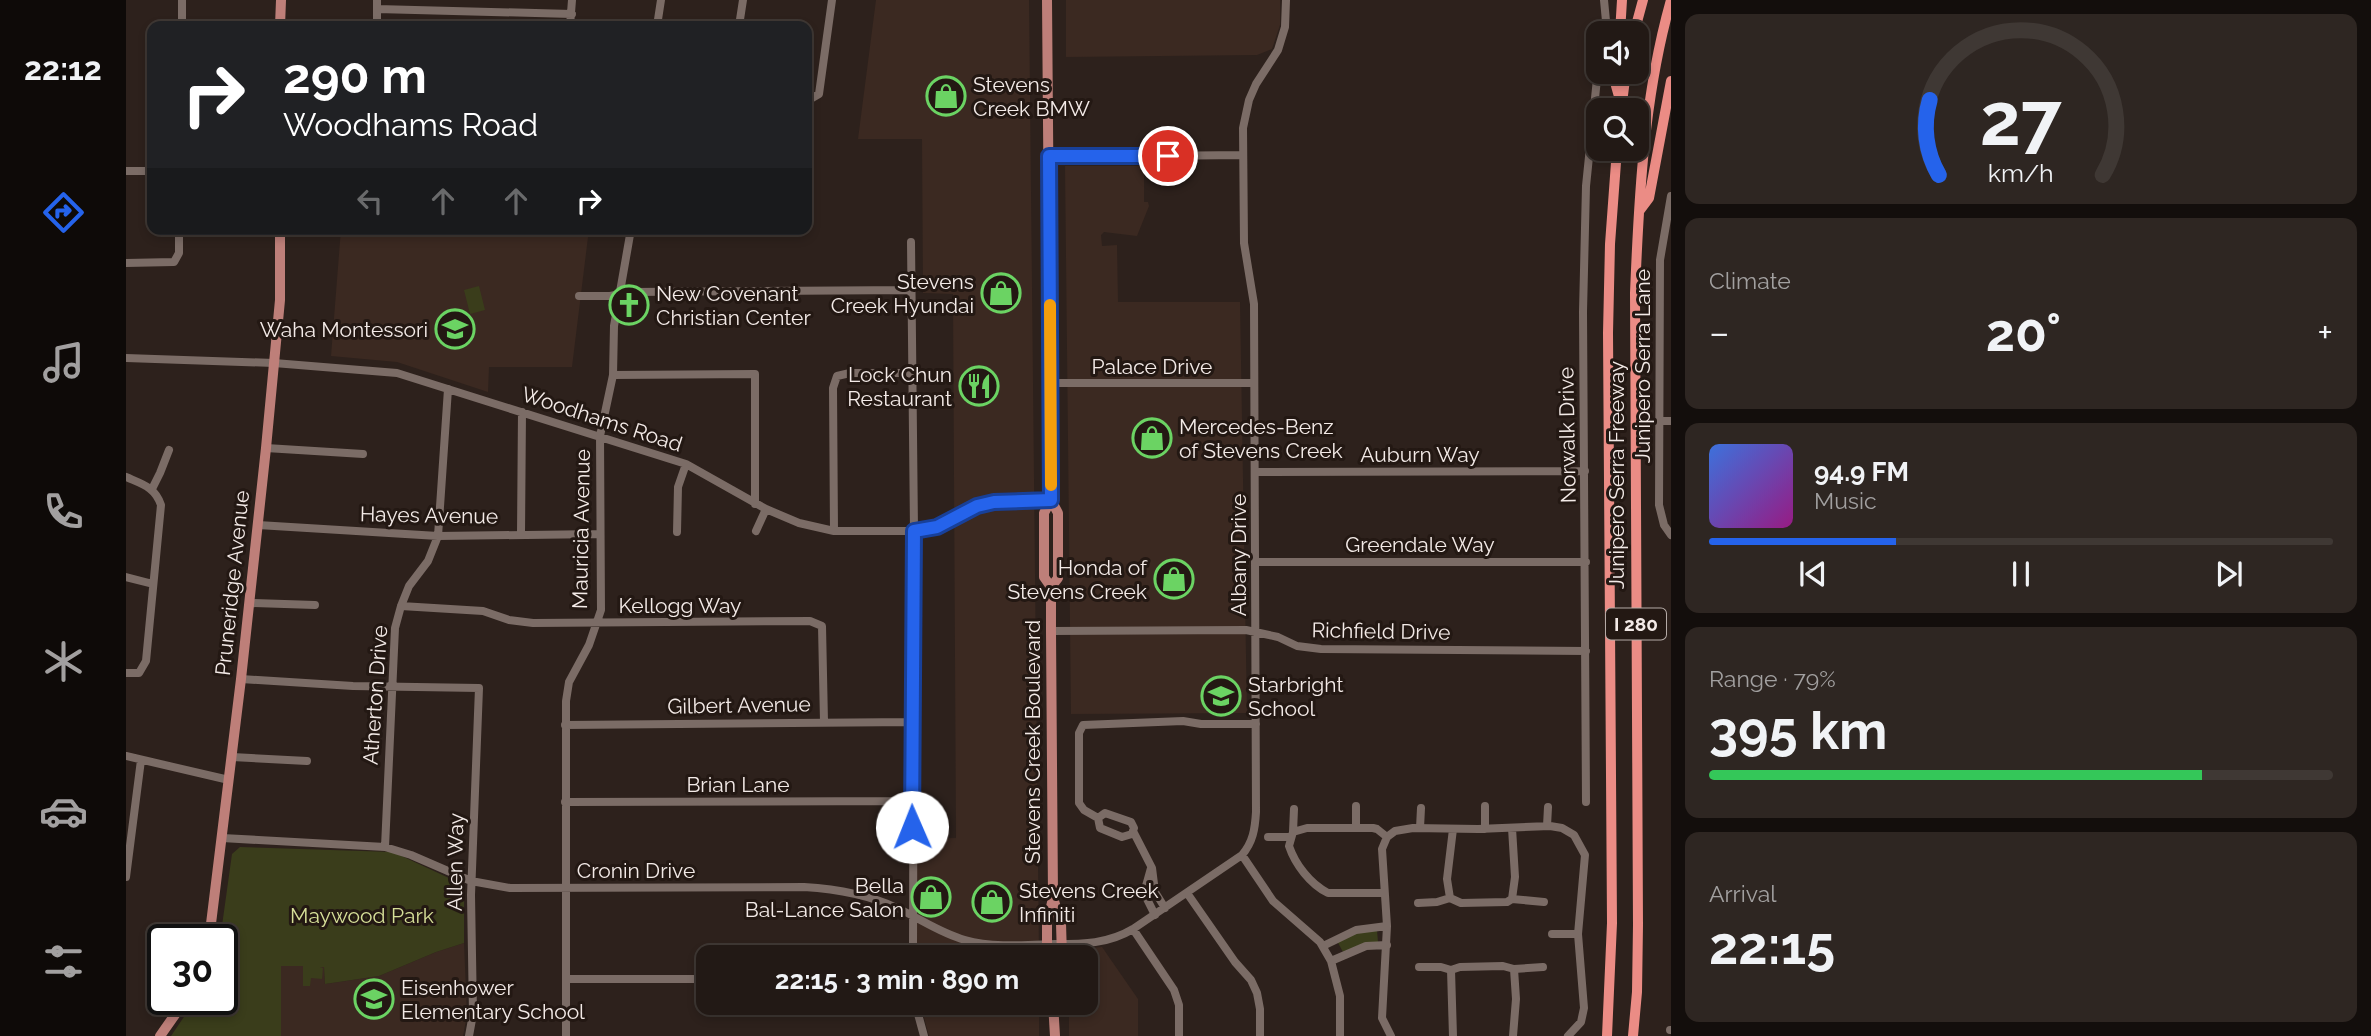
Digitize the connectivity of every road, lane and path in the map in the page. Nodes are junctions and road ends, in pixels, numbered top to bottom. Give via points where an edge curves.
1 (182, 0) edge
2 (281, 0) edge
3 (572, 0) edge
4 (661, 0) edge
5 (743, 0) edge
6 (832, 0) edge
7 (1047, 0) edge
8 (1286, 0) edge
9 (1604, 0) edge
10 (1622, 0) edge
11 (1643, 0) edge
12 (1671, 0) edge
13 (377, 4) edge
14 (572, 13) junction
15 (182, 21) edge
16 (280, 21) edge
17 (571, 21) edge
18 (658, 21) edge
19 (740, 21) edge
20 (1606, 21) edge
21 (1621, 21) edge
22 (1637, 21) edge
23 (1671, 81) edge
24 (1596, 84) edge
25 (812, 98) edge
26 (1244, 155) junction
27 (1049, 156) junction
28 (1616, 161) edge
29 (126, 171) edge
30 (147, 171) edge
31 (1671, 196) edge
32 (1639, 212) junction
33 (179, 235) edge
34 (280, 235) edge
35 (630, 235) edge
36 (911, 242) dead end
37 (1666, 251) edge
38 (126, 263) edge
39 (911, 290) junction
40 (620, 293) junction
41 (579, 296) dead end
42 (126, 358) edge
43 (274, 363) junction
44 (912, 373) junction
45 (613, 375) junction
46 (1051, 383) junction
47 (1254, 383) junction
48 (448, 389) junction
49 (522, 412) junction
50 (1659, 421) junction
51 (1671, 421) edge
52 (600, 436) junction
53 (266, 448) junction
54 (169, 450) dead end
55 (363, 454) dead end
56 (686, 464) junction
57 (1585, 471) junction
58 (1255, 472) junction
59 (126, 477) edge
60 (152, 489) junction
61 (1051, 500) junction
62 (755, 504) junction
63 (766, 509) junction
64 (258, 525) junction
65 (756, 531) dead end
66 (834, 531) junction
67 (914, 531) junction
68 (677, 532) dead end
69 (520, 534) junction
70 (600, 534) junction
71 (438, 536) junction
72 (1671, 536) edge
73 (1255, 562) junction
74 (1586, 562) junction
75 (126, 577) edge
76 (153, 584) junction
77 (250, 603) junction
78 (315, 605) dead end
79 (401, 606) junction
80 (597, 623) junction
81 (1051, 631) junction
82 (1256, 633) junction
83 (1586, 651) junction
84 (126, 673) edge
85 (242, 680) junction
86 (391, 684) junction
87 (824, 722) junction
88 (912, 722) junction
89 (1256, 724) junction
90 (565, 725) junction
91 (126, 756) edge
92 (232, 757) junction
93 (141, 760) junction
94 (307, 761) dead end
95 (229, 780) junction
96 (911, 801) junction
97 (565, 802) junction
98 (1586, 802) dead end
99 (1356, 806) dead end
100 (1485, 806) dead end
101 (1548, 807) dead end
102 (1420, 808) dead end
103 (1294, 809) dead end
104 (1098, 818) junction
105 (1547, 826) junction
106 (1356, 828) junction
107 (1420, 828) junction
108 (1512, 828) junction
109 (1452, 829) junction
110 (1485, 829) junction
111 (1133, 831) junction
112 (1292, 834) junction
113 (1268, 837) dead end
114 (1387, 837) junction
115 (222, 838) junction
116 (384, 846) junction
117 (1242, 855) junction
118 (126, 877) edge
119 (471, 881) junction
120 (1150, 882) junction
121 (566, 888) junction
122 (1187, 893) junction
123 (1384, 893) junction
124 (1053, 898) junction
125 (1450, 898) junction
126 (1512, 900) junction
127 (1544, 902) dead end
128 (1418, 903) dead end
129 (1165, 908) junction
130 (1155, 915) junction
131 (913, 916) junction
132 (211, 924) edge
133 (1387, 926) junction
134 (1133, 929) junction
135 (1552, 934) dead end
136 (1578, 934) junction
137 (1047, 944) junction
138 (1062, 944) junction
139 (913, 945) edge
140 (1387, 945) junction
141 (1322, 946) junction
142 (1331, 961) junction
143 (1419, 967) dead end
144 (1543, 967) dead end
145 (1514, 969) junction
146 (1451, 970) junction
147 (566, 979) junction
148 (696, 979) edge
149 (175, 1015) edge
150 (918, 1015) edge
151 (1055, 1015) edge
152 (1389, 1035) edge
153 (160, 1036) edge
154 (469, 1036) edge
155 (566, 1036) edge
156 (924, 1036) edge
157 (1055, 1036) edge
158 (1179, 1036) edge
159 (1260, 1036) edge
160 (1340, 1036) edge
161 (1453, 1036) edge
162 (1513, 1036) edge
163 (1568, 1036) edge
164 (1607, 1036) edge
165 (1633, 1036) edge

1 - 15 street
2 - 16 main road
3 - 14 street
4 - 18 street
5 - 19 street
6 - 25 street via 819,94
7 - 27 main road, Stevens Creek Boulevard
8 - 26 street, Albany Drive via 1278,50 1256,84 1245,113
9 - 20 street
10 - 21 highway
11 - 22 highway
12 - 32 highway, Junipero Serra Freeway / I 280 via 1653,73
13 - 14 street
14 - 17 street
23 - 32 highway via 1648,198
24 - 57 street, Norwalk Drive via 1586,186
26 - 27 street
26 - 47 street, Albany Drive via 1244,243 1253,291
27 - 46 main road, Stevens Creek Boulevard
28 - 164 highway, Junipero Serra Freeway / I 280 via 1608,344 1612,934
29 - 30 street
31 - 37 street, Junipero Serra Lane
32 - 165 highway, Junipero Serra Freeway / I 280 via 1634,334 1637,959
33 - 38 street via 174,262
34 - 43 main road, Pruneridge Avenue
35 - 40 street, Mauricia Avenue
36 - 39 street
37 - 50 street, Junipero Serra Lane via 1658,326
39 - 40 street
39 - 44 street
40 - 41 street
40 - 45 street, Mauricia Avenue
42 - 43 street, Woodhams Road
43 - 48 street, Woodhams Road via 386,372
43 - 53 main road, Pruneridge Avenue
44 - 66 street via 837,376 833,388
44 - 67 street
45 - 52 street, Mauricia Avenue
45 - 62 street via 755,374
46 - 47 street, Palace Drive
46 - 61 main road, Stevens Creek Boulevard
47 - 58 street, Albany Drive
48 - 49 street, Woodhams Road
48 - 71 street, Atherton Drive
49 - 52 street, Woodhams Road
49 - 69 street
50 - 51 street
50 - 72 street, Junipero Serra Lane via 1659,505
52 - 56 street, Woodhams Road
52 - 70 street, Mauricia Avenue
53 - 55 street
53 - 64 main road, Pruneridge Avenue
54 - 60 street
56 - 62 street, Woodhams Road
56 - 68 street via 678,487
57 - 58 street, Auburn Way
57 - 74 street, Norwalk Drive
58 - 73 street, Albany Drive
59 - 60 street
60 - 76 street via 161,505
61 - 67 street, Woodhams Road via 994,502 937,527
61 - 81 main road, Stevens Creek Boulevard via 1058,513 1058,578 1051,587
62 - 63 street, Woodhams Road
63 - 65 street
63 - 66 street, Woodhams Road
64 - 71 street, Hayes Avenue
64 - 77 main road, Pruneridge Avenue
66 - 67 street, Woodhams Road
67 - 88 street
69 - 70 street, Hayes Avenue
69 - 71 street, Hayes Avenue
70 - 80 street, Mauricia Avenue via 601,610
71 - 79 street, Atherton Drive
73 - 74 street, Greendale Way
73 - 82 street, Albany Drive
74 - 83 street, Norwalk Drive
75 - 76 street
76 - 84 street via 146,661 139,673
77 - 78 street
77 - 85 main road, Pruneridge Avenue
79 - 80 street, Kellogg Way via 483,611 533,623
79 - 86 street, Atherton Drive
80 - 87 street, Kellogg Way via 810,621 822,626
80 - 90 street, Mauricia Avenue via 569,682
81 - 82 street, Richfield Drive
81 - 124 main road, Stevens Creek Boulevard
82 - 83 street, Richfield Drive via 1321,649
82 - 89 street, Albany Drive
83 - 98 street, Norwalk Drive
85 - 86 street
85 - 92 main road, Pruneridge Avenue
86 - 116 street, Atherton Drive
86 - 119 street, Allen Way via 479,688
87 - 88 street, Gilbert Avenue
87 - 90 street, Gilbert Avenue
88 - 96 street
89 - 104 street via 1083,725 1079,733 1079,803
89 - 117 street, Albany Drive via 1256,825
90 - 97 street, Mauricia Avenue
91 - 93 street
92 - 94 street
92 - 95 main road, Pruneridge Avenue
93 - 95 street
93 - 118 street
95 - 115 main road, Pruneridge Avenue
96 - 97 street, Brian Lane
96 - 131 street
97 - 121 street, Mauricia Avenue
99 - 106 street
100 - 110 street
101 - 105 street
102 - 107 street
103 - 112 street
104 - 111 street via 1109,813 1131,822
104 - 111 street via 1100,828 1112,833 1126,837
105 - 108 street
105 - 136 street via 1574,835 1585,855
106 - 112 street via 1307,828
106 - 114 street via 1377,829
107 - 109 street
107 - 114 street via 1403,829
108 - 110 street
108 - 126 street
109 - 110 street
109 - 125 street via 1447,879
111 - 120 street via 1154,872
112 - 113 street
112 - 123 street via 1292,853 1320,889
114 - 123 street via 1381,860
115 - 116 street, Cronin Drive
115 - 132 main road, Pruneridge Avenue
116 - 119 street, Cronin Drive
117 - 122 street
117 - 141 street via 1273,901
119 - 121 street, Cronin Drive via 510,888
119 - 154 street, Allen Way via 473,1014
120 - 129 street
120 - 130 street via 1144,893
121 - 131 street, Cronin Drive via 836,889
121 - 147 street, Mauricia Avenue
122 - 129 street
122 - 159 street via 1251,980 1260,1009
123 - 133 street
124 - 137 main road, Stevens Creek Boulevard
124 - 138 main road, Stevens Creek Boulevard
125 - 126 street via 1461,903
125 - 128 street
126 - 127 street
129 - 130 street
130 - 134 street
131 - 137 street, Cronin Drive via 940,932 977,943
131 - 139 street
133 - 140 street
133 - 141 street via 1356,930
134 - 138 street via 1107,941
134 - 158 street via 1174,990
135 - 136 street
136 - 163 street via 1584,1008 1581,1022
137 - 138 street
140 - 142 street via 1357,949
140 - 152 street via 1382,1018
141 - 142 street
142 - 160 street via 1339,996
143 - 146 street
144 - 145 street
145 - 146 street
145 - 162 street
146 - 161 street
147 - 148 street
147 - 155 street, Mauricia Avenue
149 - 153 main road
150 - 156 street
151 - 157 main road

